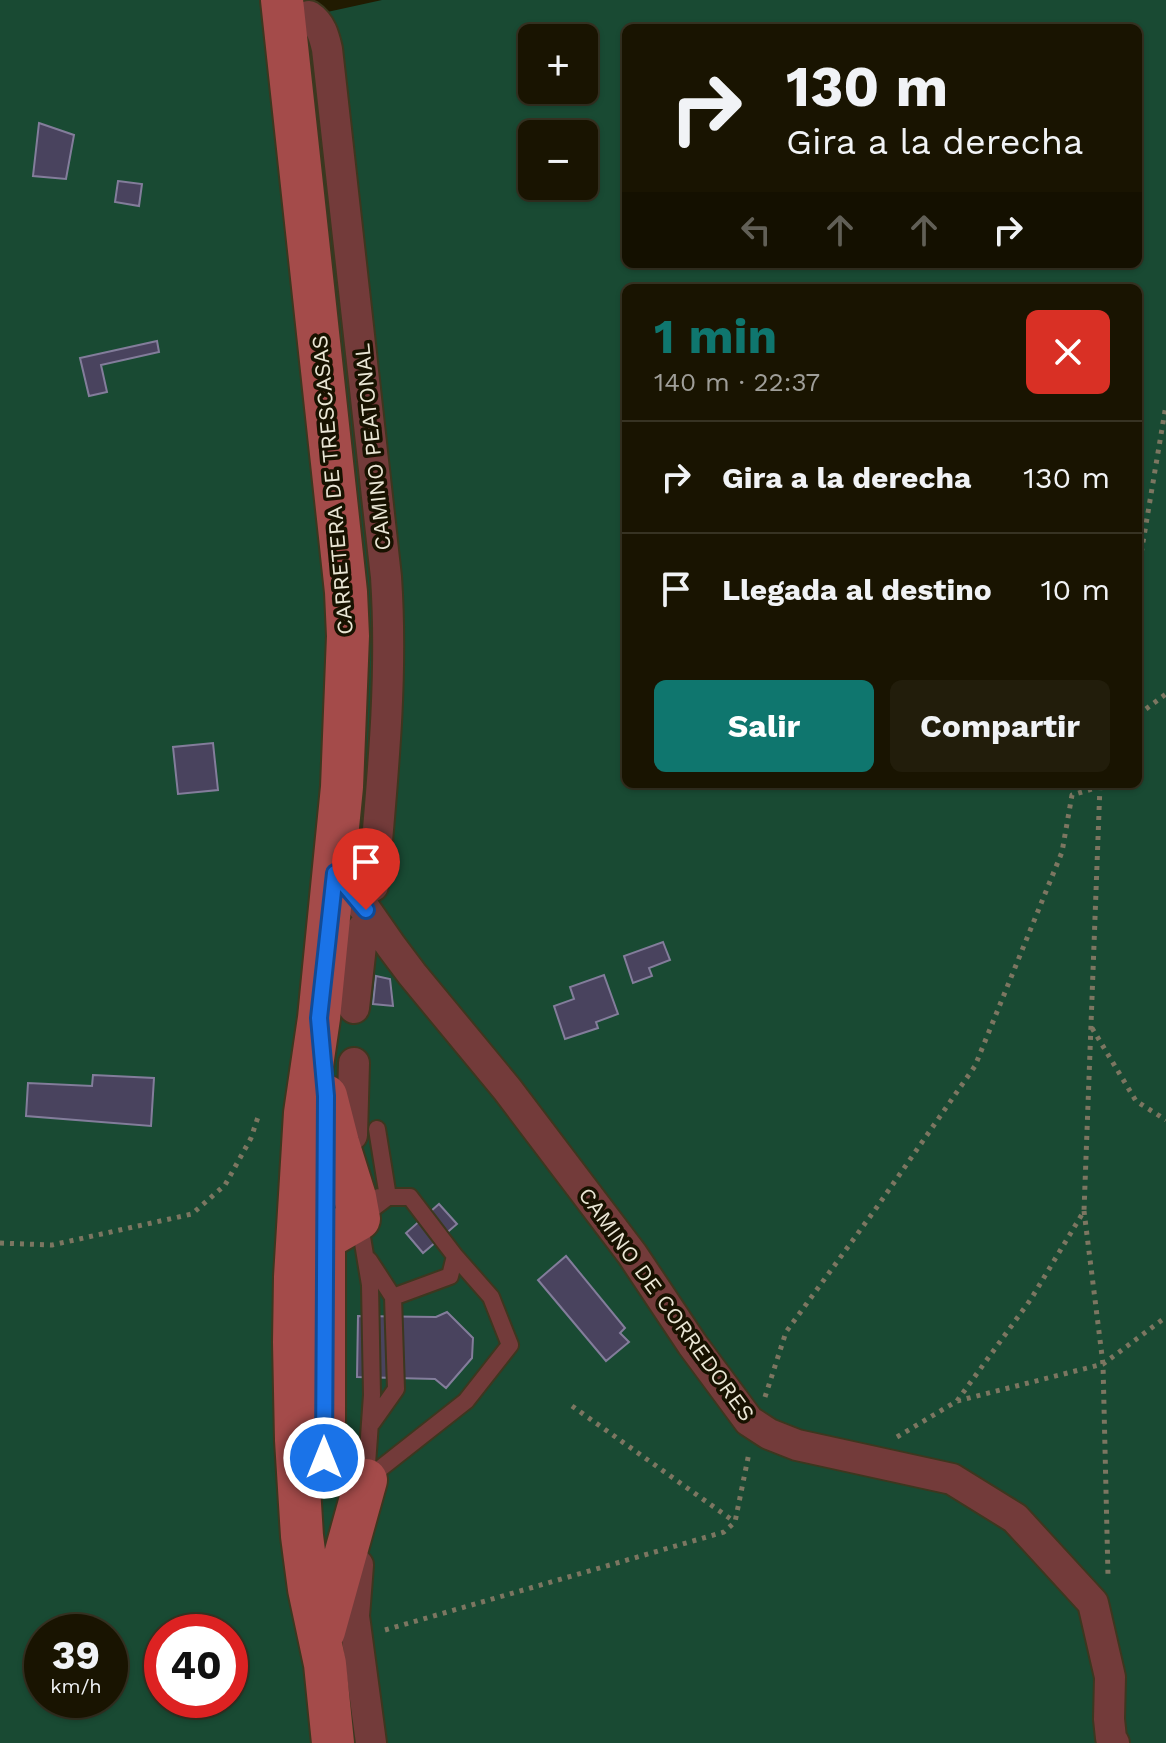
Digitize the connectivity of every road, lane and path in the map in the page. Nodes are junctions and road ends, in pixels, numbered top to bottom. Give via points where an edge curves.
1 (296, 8) edge
2 (1166, 405) edge
3 (1142, 548) edge
4 (1166, 694) edge
5 (1142, 712) edge
6 (1092, 788) edge
7 (1100, 788) edge
8 (354, 880) junction
9 (363, 928) dead end
10 (337, 1013) junction
11 (1092, 1028) junction
12 (354, 1063) dead end
13 (259, 1114) dead end
14 (1166, 1120) edge
15 (364, 1132) joint
16 (1084, 1211) junction
17 (358, 1221) junction
18 (0, 1243) edge
19 (455, 1256) junction
20 (393, 1297) junction
21 (1166, 1317) edge
22 (1103, 1364) junction
23 (295, 1399) junction
24 (957, 1401) junction
25 (572, 1406) dead end
26 (371, 1425) junction
27 (756, 1425) junction
28 (861, 1458) junction
29 (366, 1480) junction
30 (735, 1522) junction
31 (358, 1565) dead end
32 (1108, 1583) dead end
33 (335, 1644) junction
34 (333, 1743) edge
35 (371, 1743) edge
36 (1114, 1743) edge

1 - 8 street, CARRETERA DE TRESCASAS via 346,592 342,787
2 - 3 path
4 - 5 path
6 - 27 path via 1072,795 1062,852 975,1066 786,1332
7 - 11 path
8 - 10 street, CARRETERA DE TRESCASAS
8 - 27 street, CAMINO DE CORREDORES via 366,910 405,965 526,1114
9 - 10 street
10 - 17 street, CARRETERA DE TRESCASAS via 326,1096
10 - 23 street, CARRETERA DE TRESCASAS via 305,1113
11 - 14 path via 1136,1101
11 - 16 path
12 - 15 street
13 - 18 path via 225,1185 192,1214 52,1245
15 - 17 lane
16 - 22 path
16 - 24 path via 1031,1299
17 - 19 lane via 410,1197
17 - 20 lane
17 - 23 street via 311,1266 308,1354
17 - 26 lane via 370,1285
17 - 33 street, CARRETERA DE TRESCASAS
19 - 20 lane via 450,1276
19 - 29 lane via 491,1297 510,1345 466,1401
20 - 26 lane via 396,1389
21 - 22 path
22 - 24 path
22 - 32 path
23 - 33 street, CARRETERA DE TRESCASAS via 309,1589
24 - 28 path
25 - 30 path
26 - 29 lane
27 - 28 street, CAMINO DE CORREDORES via 784,1441
27 - 30 path
28 - 36 street, CAMINO DE CORREDORES via 952,1479 1015,1518 1093,1603 1110,1677
29 - 33 street
30 - 33 path via 724,1532
31 - 33 street via 354,1616
33 - 34 street, CARRETERA DE TRESCASAS
33 - 35 street

